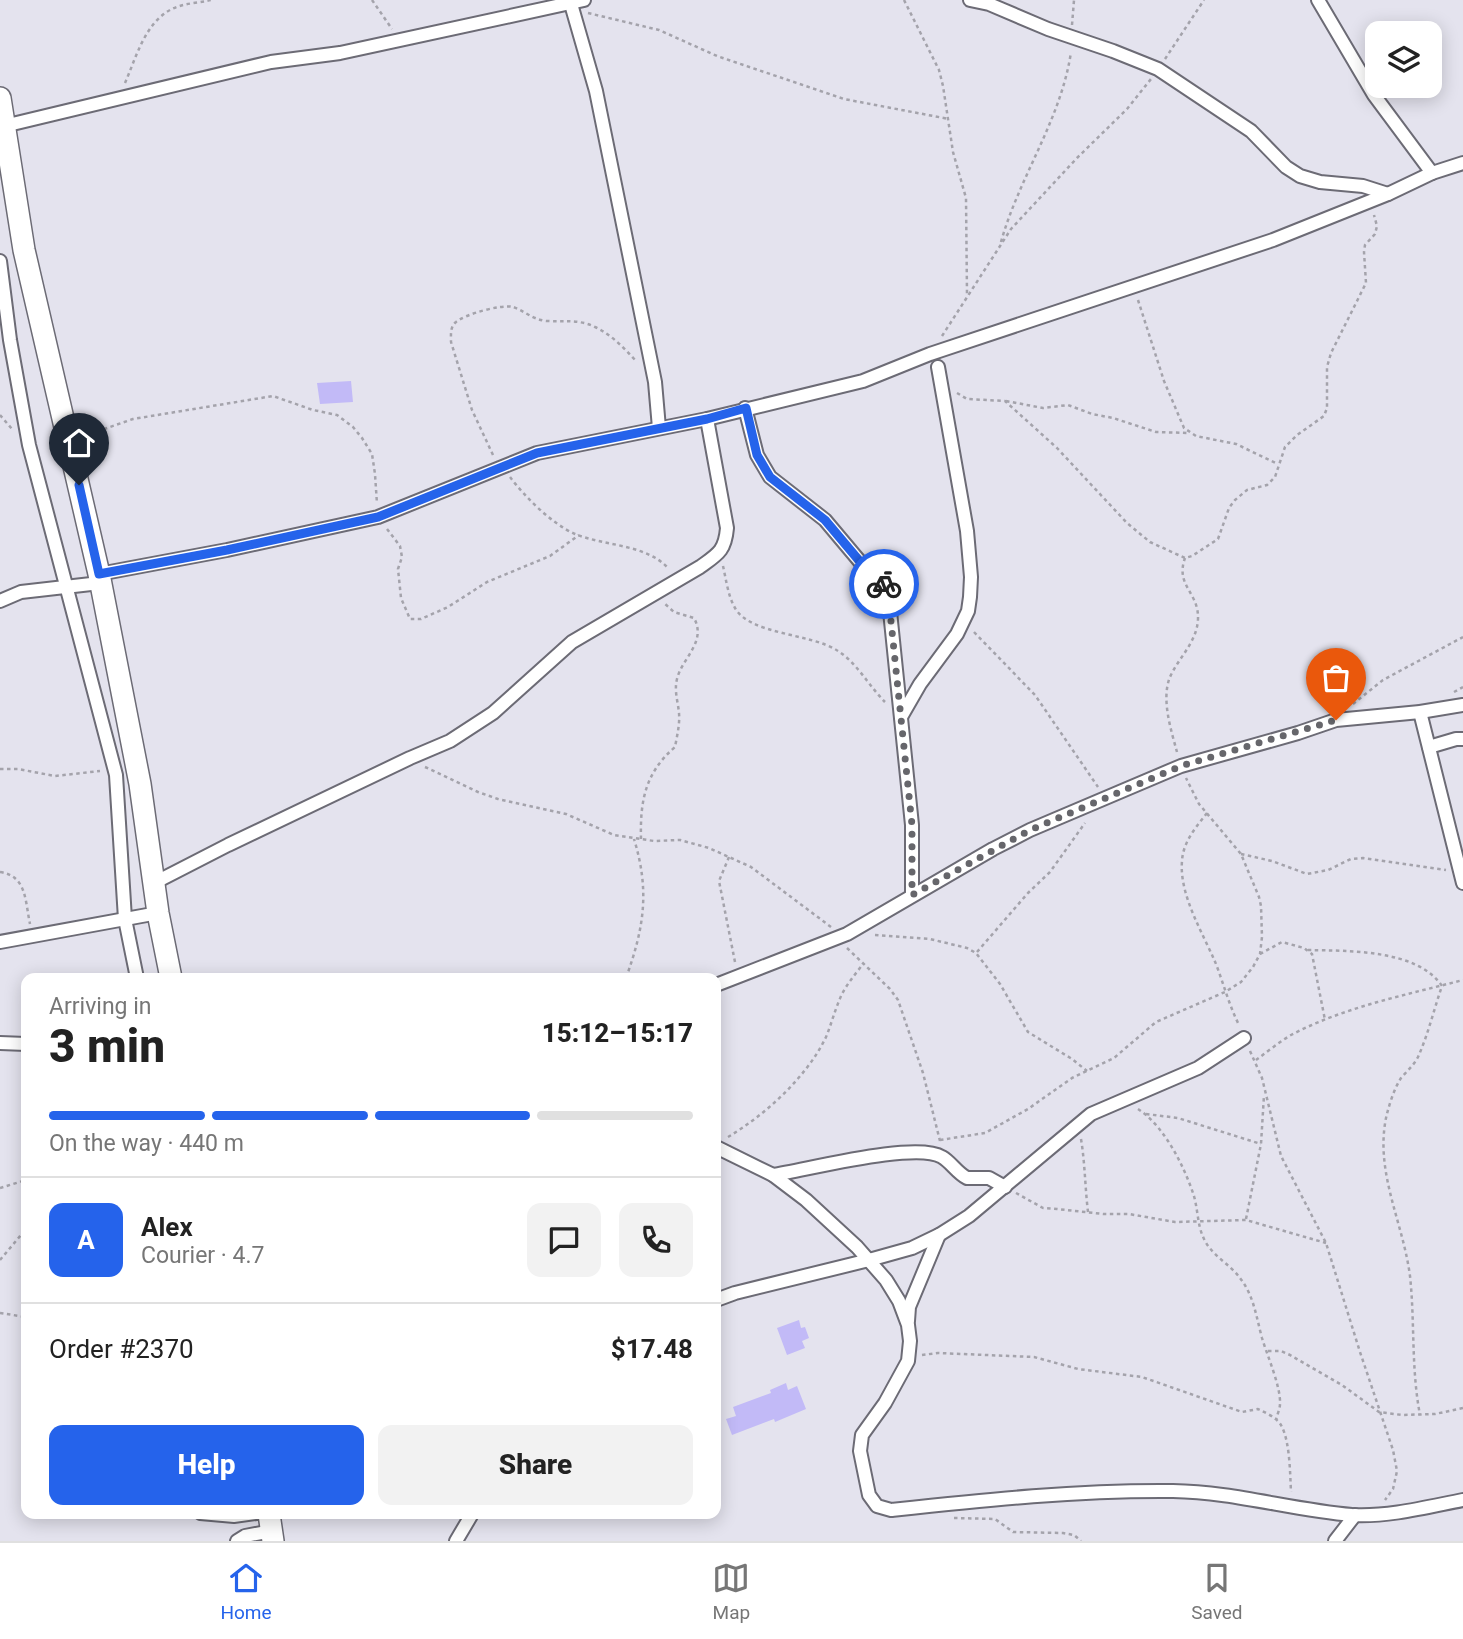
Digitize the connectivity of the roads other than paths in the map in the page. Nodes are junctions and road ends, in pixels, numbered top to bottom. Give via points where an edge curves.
1 (970, 0) edge
2 (1318, 0) edge
3 (576, 5) edge
4 (0, 98) edge
5 (4, 126) junction
6 (1463, 163) edge
7 (1433, 173) junction
8 (1388, 194) junction
9 (0, 261) edge
10 (938, 367) road end
11 (746, 408) junction
12 (707, 419) junction
13 (659, 428) junction
14 (100, 579) junction
15 (65, 586) junction
16 (0, 601) edge
17 (1463, 705) edge
18 (1420, 712) junction
19 (901, 717) junction
20 (1463, 740) edge
21 (1429, 747) junction
22 (1462, 880) edge
23 (154, 883) junction
24 (912, 895) junction
25 (158, 913) junction
26 (125, 919) junction
27 (0, 942) edge
28 (136, 973) edge
29 (170, 973) edge
30 (721, 983) edge
31 (1244, 1038) road end
32 (0, 1043) edge
33 (21, 1044) edge
34 (721, 1143) edge
35 (773, 1175) junction
36 (1006, 1186) junction
37 (939, 1235) junction
38 (869, 1261) junction
39 (721, 1298) edge
40 (908, 1325) junction
41 (1463, 1500) edge
42 (1355, 1515) junction
43 (234, 1519) edge
44 (470, 1519) edge
45 (271, 1528) edge
46 (237, 1541) edge
47 (456, 1541) edge
48 (1335, 1541) edge

1 - 8 street via 1158,69 1251,131 1300,176
2 - 7 street via 1374,95
3 - 5 street via 340,53 271,62
3 - 13 street via 655,382
4 - 5 highway
5 - 14 highway via 24,250
6 - 7 street
7 - 8 street
8 - 11 street via 1273,240 930,354 863,382
9 - 15 street via 29,445
10 - 19 street via 969,542 970,597 964,622
11 - 12 street
11 - 19 street via 757,455 770,477 825,520 885,585
12 - 13 street
12 - 23 street via 727,528 726,544 719,553 572,642 493,713 450,741
13 - 14 street via 537,453 378,517
14 - 15 street
14 - 23 highway via 140,784
15 - 16 street via 21,592
15 - 26 street via 116,775
17 - 18 street
18 - 21 street
18 - 24 street via 1336,720 1181,766 1030,830
19 - 24 street via 912,825
20 - 21 street
21 - 22 street
23 - 25 highway
24 - 30 street via 843,936
25 - 26 street
25 - 29 highway
26 - 27 street
26 - 28 street
31 - 36 street via 1198,1068 1106,1106 1077,1124
32 - 33 street
34 - 35 street
35 - 36 street via 925,1153 941,1156 962,1176 989,1178
35 - 38 street
36 - 37 street
37 - 38 street
37 - 40 street via 909,1307
38 - 39 street
38 - 40 street via 899,1301
40 - 42 street via 908,1361 862,1435 861,1465 877,1506 891,1510 1007,1497 1174,1491 1223,1493
41 - 42 street
42 - 48 street
43 - 45 lane
44 - 47 street
45 - 46 street

